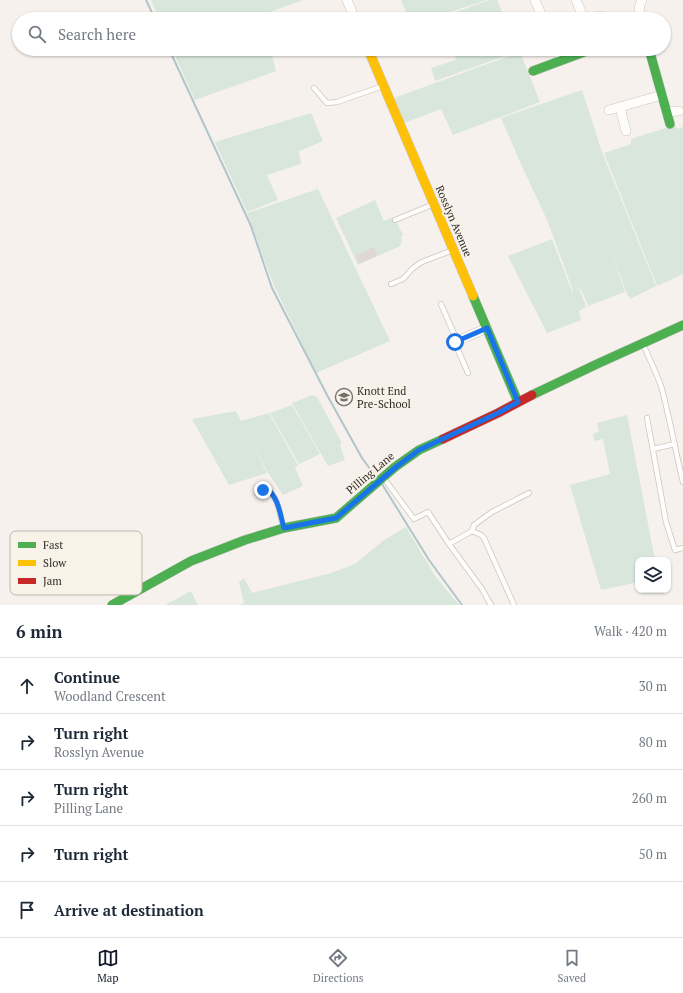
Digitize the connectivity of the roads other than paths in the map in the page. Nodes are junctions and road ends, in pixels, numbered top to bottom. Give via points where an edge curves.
1 (347, 0) edge
2 (535, 0) edge
3 (576, 0) edge
4 (642, 0) edge
5 (352, 12) edge
6 (540, 12) edge
7 (581, 12) edge
8 (639, 12) edge
9 (371, 56) edge
10 (560, 56) edge
11 (573, 56) edge
12 (651, 56) edge
13 (562, 60) junction
14 (533, 71) dead end
15 (383, 86) junction
16 (314, 88) dead end
17 (662, 95) junction
18 (620, 107) junction
19 (609, 110) dead end
20 (680, 111) dead end
21 (667, 112) junction
22 (670, 124) dead end
23 (626, 131) dead end
24 (434, 204) junction
25 (396, 220) dead end
26 (453, 250) junction
27 (391, 284) dead end
28 (441, 304) dead end
29 (683, 325) edge
30 (487, 328) junction
31 (456, 342) junction
32 (643, 344) junction
33 (468, 373) dead end
34 (518, 402) junction
35 (647, 418) dead end
36 (675, 444) junction
37 (653, 449) junction
38 (380, 479) junction
39 (683, 482) edge
40 (257, 492) dead end
41 (529, 493) dead end
42 (284, 528) junction
43 (472, 531) junction
44 (449, 544) junction
45 (683, 548) edge
46 (142, 588) edge
47 (130, 595) edge
48 (112, 605) edge
49 (491, 605) edge
50 (514, 605) edge

1 - 5 street
2 - 6 street
3 - 7 street
4 - 8 street
9 - 15 street, Rosslyn Avenue
10 - 13 street
11 - 13 street
12 - 17 street
13 - 14 street
15 - 16 lane via 327,103
15 - 24 street, Rosslyn Avenue
17 - 18 street
17 - 21 street
18 - 19 street
18 - 23 street
20 - 21 street
21 - 22 street
24 - 25 lane
24 - 26 street, Rosslyn Avenue
26 - 27 lane via 420,263 403,279
26 - 30 street, Rosslyn Avenue
28 - 31 lane
29 - 32 street, Pilling Lane
30 - 31 street
30 - 34 street, Rosslyn Avenue
31 - 33 lane
32 - 34 street, Pilling Lane
32 - 36 lane via 660,386
34 - 38 street, Pilling Lane via 419,450
35 - 37 lane
36 - 37 lane
36 - 39 lane
37 - 45 lane via 666,522 675,550
38 - 42 street, Pilling Lane via 336,518
38 - 44 lane via 414,519 428,512
40 - 42 lane via 267,489 270,492 278,505
41 - 43 lane via 492,512 474,525
42 - 46 street, Pilling Lane via 191,561
43 - 44 lane
43 - 50 lane via 484,538
44 - 49 lane
47 - 48 street, Pilling Lane

